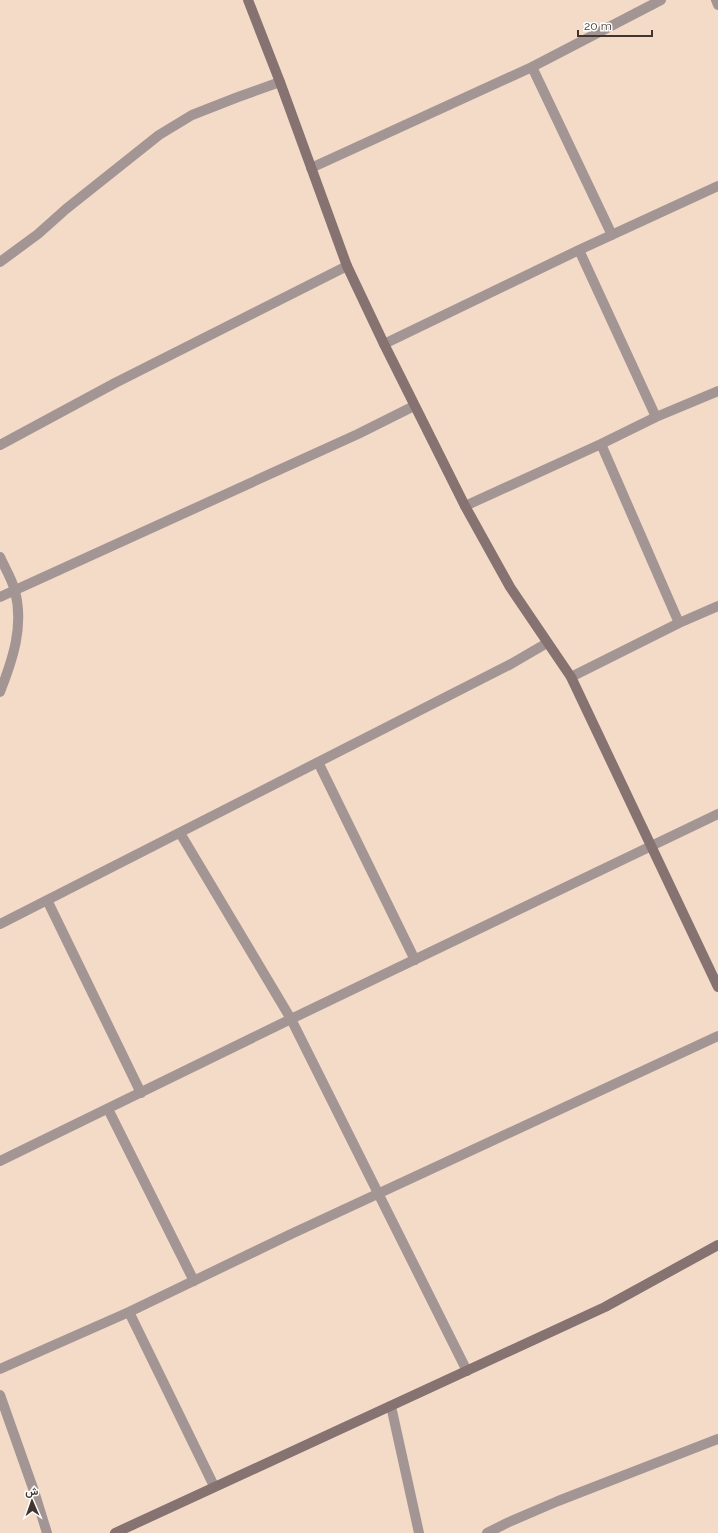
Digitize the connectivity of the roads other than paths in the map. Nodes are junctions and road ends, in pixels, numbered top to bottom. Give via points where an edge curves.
1 (248, 0) edge
2 (661, 0) edge
3 (716, 0) edge
4 (718, 5) edge
5 (532, 67) junction
6 (280, 82) junction
7 (311, 168) junction
8 (718, 186) edge
9 (612, 235) junction
10 (579, 250) junction
11 (0, 262) edge
12 (347, 266) junction
13 (384, 344) junction
14 (718, 391) edge
15 (414, 406) junction
16 (656, 417) junction
17 (601, 444) junction
18 (0, 445) edge
19 (465, 506) junction
20 (0, 557) edge
21 (15, 589) junction
22 (0, 597) edge
23 (718, 606) edge
24 (679, 623) junction
25 (547, 643) junction
26 (571, 677) junction
27 (0, 692) edge
28 (318, 762) junction
29 (718, 814) edge
30 (180, 833) junction
31 (651, 846) junction
32 (47, 900) junction
33 (0, 924) edge
34 (415, 960) junction
35 (718, 987) edge
36 (291, 1019) junction
37 (718, 1036) edge
38 (141, 1093) junction
39 (108, 1109) junction
40 (0, 1161) edge
41 (378, 1194) junction
42 (718, 1245) edge
43 (194, 1281) junction
44 (129, 1312) junction
45 (0, 1369) edge
46 (467, 1371) junction
47 (0, 1395) edge
48 (391, 1406) junction
49 (718, 1439) edge
50 (214, 1486) junction
51 (47, 1533) edge
52 (115, 1533) edge
53 (418, 1533) edge
54 (487, 1533) edge

1 - 6 street
2 - 5 street
3 - 4 street
5 - 7 street
5 - 9 street
6 - 7 street
6 - 11 street via 192,116 159,135
7 - 12 street
8 - 9 street
9 - 10 street
10 - 13 street
10 - 16 street
12 - 13 street
12 - 18 street via 115,383
13 - 15 street
14 - 16 street
15 - 19 street
15 - 21 street via 358,434
16 - 17 street
17 - 19 street
17 - 24 street
19 - 25 street via 510,588
20 - 21 street
21 - 22 street
21 - 27 street via 18,632
23 - 24 street
24 - 26 street
25 - 26 street
25 - 28 street via 511,664
26 - 31 street
28 - 30 street
28 - 34 street
29 - 31 street
30 - 32 street
30 - 36 street
31 - 34 street
31 - 35 street
32 - 33 street
32 - 38 street
34 - 36 street
36 - 38 street
36 - 41 street
37 - 41 street
38 - 39 street
39 - 40 street
39 - 43 street
41 - 43 street
41 - 46 street
42 - 46 street via 605,1307
43 - 44 street
44 - 45 street
44 - 50 street
46 - 48 street
47 - 51 street
48 - 50 street
48 - 53 street
49 - 54 street via 558,1501
50 - 52 street

